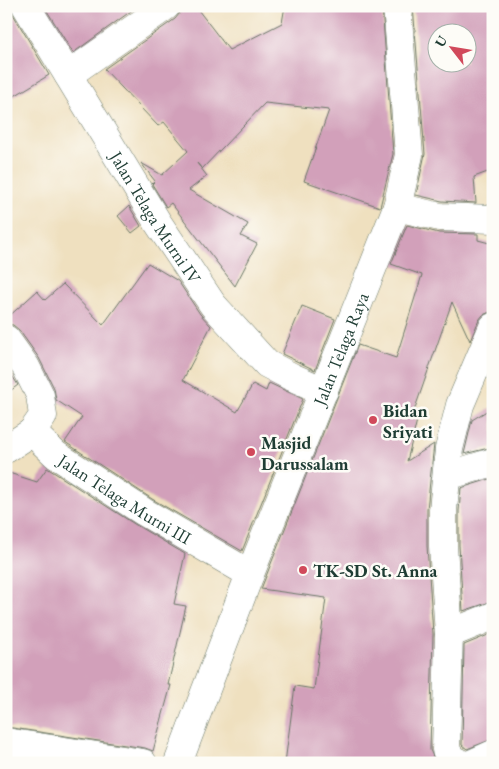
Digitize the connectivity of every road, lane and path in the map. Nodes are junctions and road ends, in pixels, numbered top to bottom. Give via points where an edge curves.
1 (26, 6) edge
2 (166, 6) edge
3 (396, 6) edge
4 (68, 75) junction
5 (398, 207) junction
6 (493, 219) edge
7 (493, 327) edge
8 (6, 339) edge
9 (324, 391) junction
10 (32, 432) junction
11 (6, 449) edge
12 (493, 462) edge
13 (447, 476) junction
14 (250, 574) junction
15 (493, 616) edge
16 (449, 634) junction
17 (6, 742) edge
18 (493, 754) edge
19 (143, 763) edge
20 (178, 763) edge
21 (460, 763) edge
22 (473, 763) edge

1 - 4 street, Jalan Telaga Murni IV
2 - 4 street
3 - 5 street, Jalan Telaga Raya via 409,155
4 - 9 street, Jalan Telaga Murni IV via 158,223 213,305 267,364
5 - 6 street via 440,217
5 - 9 street, Jalan Telaga Raya
7 - 13 street via 460,406 449,449
8 - 10 street via 26,367 40,395 43,416
9 - 14 street, Jalan Telaga Raya
10 - 11 street
10 - 14 street, Jalan Telaga Murni III via 56,455 144,512
12 - 13 street
13 - 16 street via 443,546
14 - 20 street, Jalan Telaga Raya
15 - 16 street
16 - 21 street via 446,750 452,760
17 - 19 street
18 - 22 street

